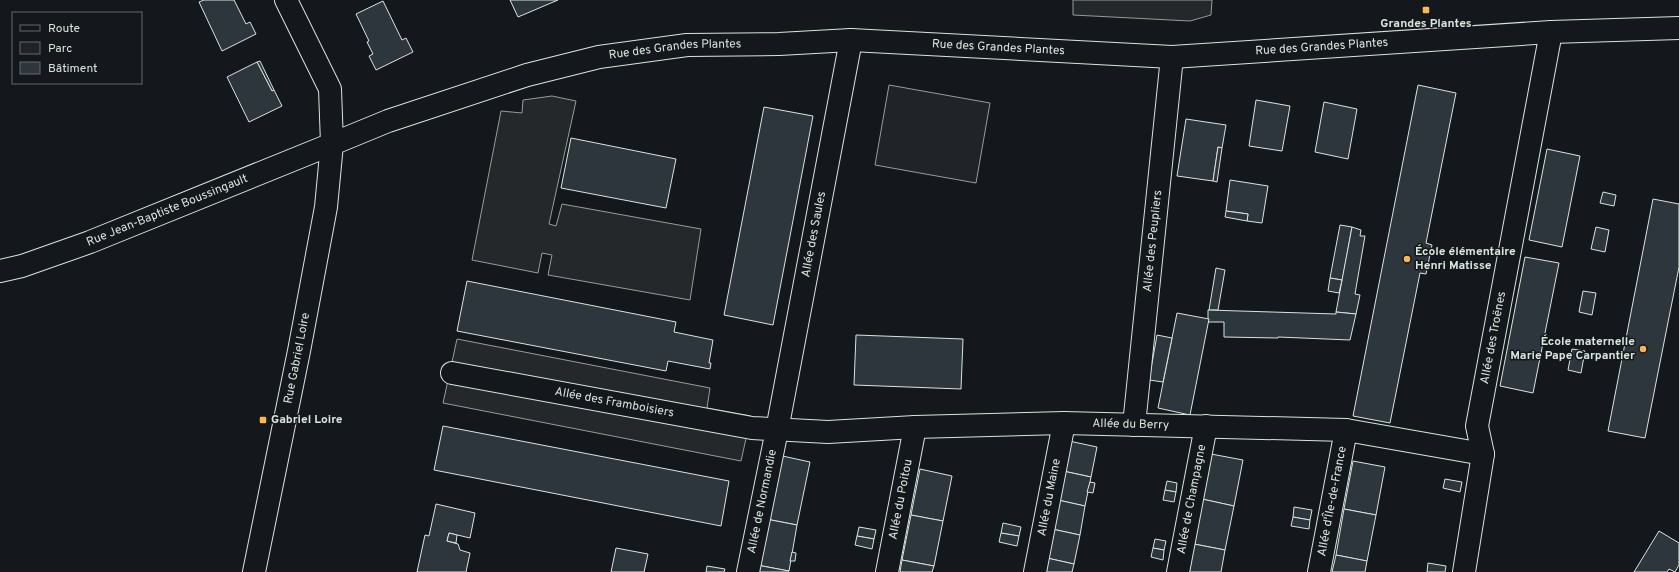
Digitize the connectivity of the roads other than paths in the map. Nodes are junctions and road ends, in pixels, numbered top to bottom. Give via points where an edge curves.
1 (286, 0) edge
2 (1679, 28) edge
3 (1551, 32) junction
4 (852, 40) junction
5 (1172, 57) junction
6 (332, 144) junction
7 (0, 271) edge
8 (452, 373) dead end
9 (1064, 423) junction
10 (1134, 425) junction
11 (1206, 426) junction
12 (915, 427) junction
13 (777, 430) junction
14 (1346, 430) junction
15 (1483, 454) junction
16 (254, 572) edge
17 (748, 572) edge
18 (887, 572) edge
19 (1035, 572) edge
20 (1178, 572) edge
21 (1319, 572) edge
22 (1464, 572) edge

1 - 6 street, Rue Gabriel Loire via 330,89
2 - 3 street, Rue des Grandes Plantes
3 - 5 street, Rue des Grandes Plantes
3 - 15 street, Allée des Troënes via 1477,426
4 - 5 street, Rue des Grandes Plantes
4 - 6 street, Rue des Grandes Plantes via 687,45 599,57 526,75 388,121
4 - 13 street, Allée des Saules
5 - 10 street, Allée des Peupliers
6 - 7 street, Rue Jean-Baptiste Boussingault via 90,242
6 - 16 street, Rue Gabriel Loire via 326,207
8 - 13 street, Allée des Framboisiers via 752,428
9 - 10 street, Allée du Berry
9 - 12 street, Allée du Berry
9 - 19 street, Allée du Maine
10 - 11 street, Allée du Berry
11 - 14 street, Allée du Berry
11 - 20 street, Allée de Champagne
12 - 13 street, Allée du Berry via 828,432
12 - 18 street, Allée du Poitou
13 - 17 street, Allée de Normandie
14 - 15 street, Allée du Berry
14 - 21 street, Allée d'Île-de-France
15 - 22 street, Allée des Troënes

